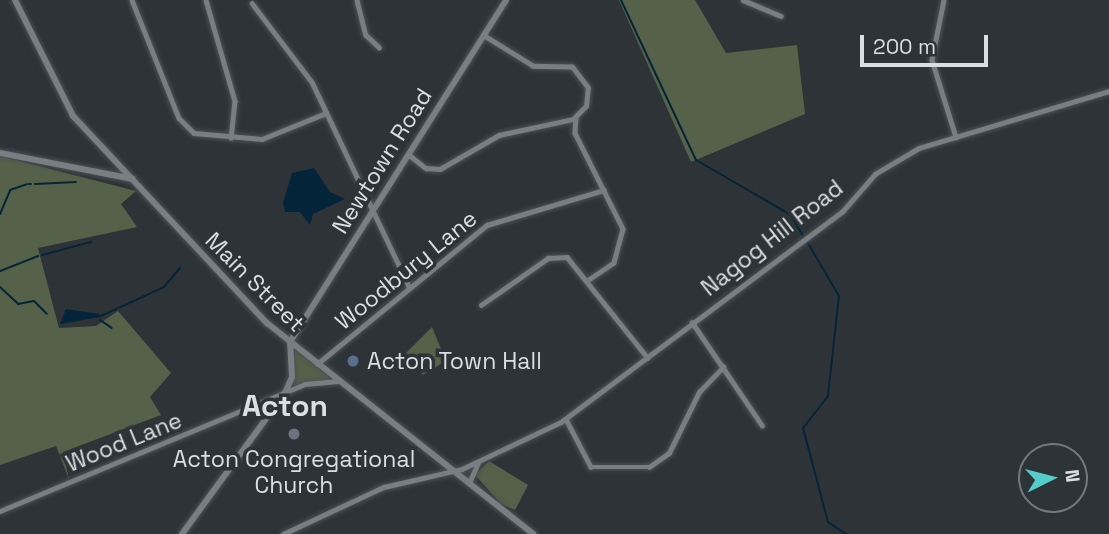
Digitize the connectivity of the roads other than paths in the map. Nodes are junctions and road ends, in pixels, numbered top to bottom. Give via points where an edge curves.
1 (15, 0) edge
2 (132, 0) edge
3 (205, 0) edge
4 (357, 0) edge
5 (506, 0) edge
6 (743, 0) edge
7 (944, 0) edge
8 (252, 3) dead end
9 (781, 16) dead end
10 (484, 36) junction
11 (379, 47) dead end
12 (1109, 91) edge
13 (326, 113) junction
14 (576, 116) junction
15 (956, 136) junction
16 (231, 138) junction
17 (0, 153) edge
18 (407, 153) junction
19 (132, 179) junction
20 (604, 190) junction
21 (373, 209) junction
22 (587, 281) junction
23 (409, 286) junction
24 (481, 305) dead end
25 (692, 323) junction
26 (290, 342) junction
27 (648, 358) junction
28 (316, 364) junction
29 (723, 367) junction
30 (338, 381) junction
31 (284, 394) junction
32 (261, 406) junction
33 (270, 416) junction
34 (566, 419) junction
35 (762, 425) dead end
36 (479, 462) junction
37 (454, 470) junction
38 (469, 483) junction
39 (0, 511) edge
40 (181, 534) edge
41 (283, 534) edge
42 (533, 534) edge

1 - 19 street, Main Street via 58,94
2 - 16 street via 184,125 194,133
3 - 16 street via 235,101
4 - 11 street via 366,35
5 - 10 street, Newtown Road
6 - 9 street
7 - 15 street via 932,60
8 - 13 street via 307,75
10 - 14 street via 529,65 562,63 579,72 589,98
10 - 18 street, Newtown Road
12 - 15 street, Nagog Hill Road
13 - 16 street via 282,134
13 - 21 street
14 - 18 street via 509,131 440,169 426,168
14 - 20 street via 575,133
15 - 25 street, Nagog Hill Road via 875,174 842,212
17 - 19 street
18 - 21 street, Newtown Road
19 - 26 street, Main Street
20 - 22 street via 623,229 621,249 614,263
20 - 23 street, Woodbury Lane via 502,217
21 - 23 street
21 - 26 street, Newtown Road
22 - 24 street via 567,257 552,256
22 - 27 street
23 - 28 street, Woodbury Lane
25 - 27 street, Nagog Hill Road
25 - 29 street
26 - 28 street, Main Street
26 - 31 street
27 - 34 street, Nagog Hill Road
28 - 30 street, Main Street
29 - 34 street via 699,392 669,453 649,467 591,467
29 - 35 street
30 - 31 street, Wood Lane via 311,383
30 - 37 street, Main Street
31 - 32 street, Wood Lane
31 - 33 street
32 - 33 street
32 - 39 street, Wood Lane
33 - 40 street
34 - 36 street, Nagog Hill Road
36 - 37 street, Nagog Hill Road
36 - 38 street
37 - 38 street, Main Street
37 - 41 street, Nagog Hill Road via 384,487
38 - 42 street, Main Street

